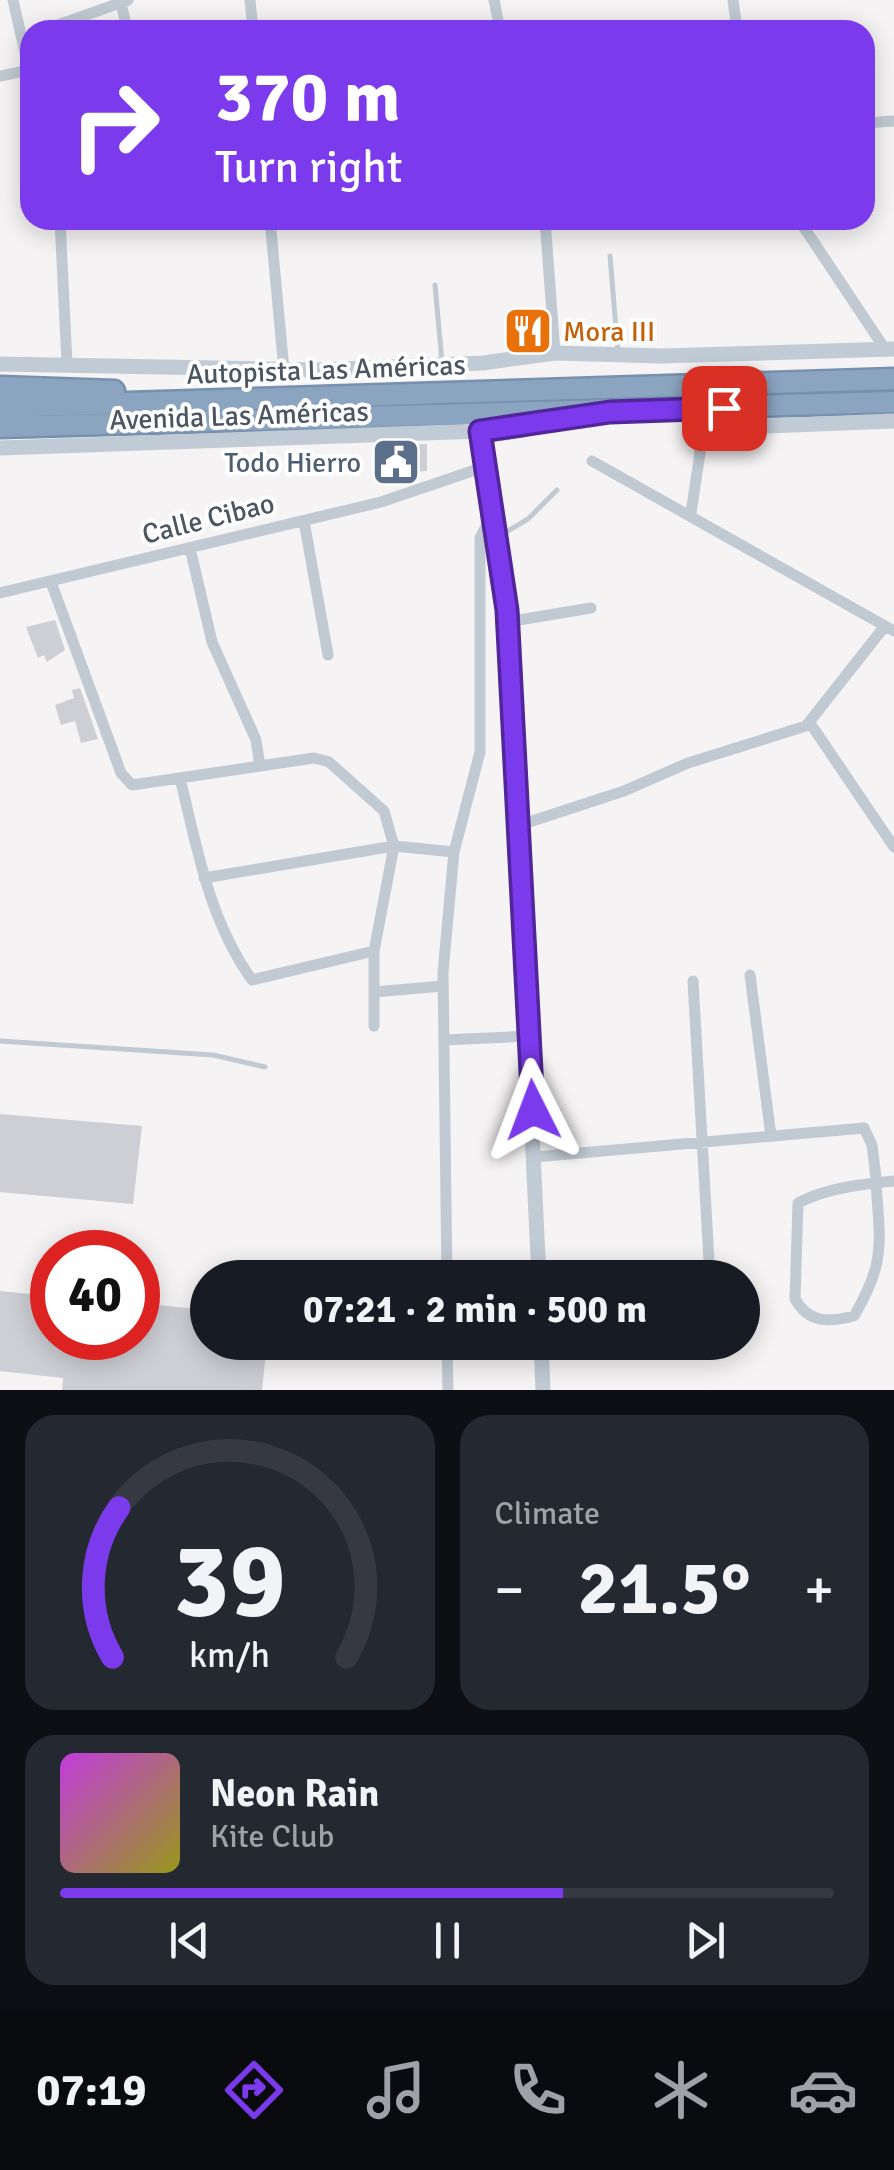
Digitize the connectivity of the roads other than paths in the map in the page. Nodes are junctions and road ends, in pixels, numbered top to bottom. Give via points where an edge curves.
1 (124, 1) edge
2 (72, 20) edge
3 (60, 230) edge
4 (271, 230) edge
5 (545, 230) edge
6 (805, 230) edge
7 (610, 256) dead end
8 (436, 285) dead end
9 (890, 349) edge
10 (555, 353) junction
11 (619, 356) junction
12 (67, 363) junction
13 (0, 364) edge
14 (442, 366) junction
15 (284, 370) junction
16 (894, 379) edge
17 (0, 388) edge
18 (266, 398) junction
19 (894, 402) edge
20 (0, 407) edge
21 (610, 412) junction
22 (693, 419) junction
23 (894, 422) edge
24 (0, 428) edge
25 (480, 431) junction
26 (0, 448) edge
27 (592, 462) dead end
28 (484, 467) junction
29 (557, 490) dead end
30 (691, 513) junction
31 (492, 515) junction
32 (304, 520) junction
33 (498, 537) junction
34 (190, 548) junction
35 (51, 582) junction
36 (0, 593) edge
37 (591, 608) dead end
38 (508, 622) junction
39 (889, 629) edge
40 (328, 655) dead end
41 (810, 723) junction
42 (260, 766) junction
43 (180, 778) junction
44 (520, 825) junction
45 (394, 846) junction
46 (894, 847) edge
47 (454, 852) junction
48 (204, 878) junction
49 (374, 951) junction
50 (750, 975) dead end
51 (693, 981) dead end
52 (443, 986) junction
53 (374, 992) junction
54 (374, 1026) dead end
55 (529, 1036) junction
56 (0, 1040) edge
57 (444, 1040) junction
58 (265, 1068) dead end
59 (772, 1136) junction
60 (702, 1142) junction
61 (535, 1156) junction
62 (894, 1182) edge
63 (876, 1183) junction
64 (446, 1260) edge
65 (538, 1260) edge
66 (709, 1260) edge
67 (447, 1360) edge
68 (542, 1360) edge
69 (448, 1390) edge
70 (543, 1390) edge

1 - 2 street
3 - 12 street
4 - 15 street
5 - 10 street
6 - 9 street
7 - 11 lane
8 - 14 lane
9 - 11 street, Avenida Las Américas
10 - 11 street, Avenida Las Américas
10 - 14 street, Avenida Las Américas
12 - 13 street, Avenida Las Américas
12 - 15 street, Avenida Las Américas
14 - 15 street, Avenida Las Américas
16 - 18 highway, Autopista Las Américas
17 - 18 highway
18 - 20 highway, Autopista Las Américas
19 - 22 highway, Autopista Las Américas
21 - 22 highway, Autopista Las Américas
21 - 24 highway, Autopista Las Américas
21 - 25 highway
22 - 23 street
22 - 30 street via 700,454
25 - 26 street, Avenida Las Américas
25 - 28 street
27 - 30 street
28 - 31 street
28 - 32 street, Calle Cibao
29 - 33 lane via 528,520
30 - 39 street
31 - 33 street
31 - 47 street via 480,538 480,752
32 - 34 street, Calle Cibao
32 - 40 street
33 - 38 street
34 - 35 street, Calle Cibao
34 - 42 street via 212,642 256,740
35 - 36 street, Calle Cibao
35 - 43 street via 121,773 132,786
37 - 38 street
38 - 44 street
39 - 41 street
41 - 44 street
41 - 46 street
42 - 43 street
42 - 45 street via 329,762 384,812
43 - 48 street
44 - 55 street
45 - 47 street
45 - 48 street
45 - 49 street
47 - 52 street
48 - 49 street via 219,922 252,980
49 - 53 street
50 - 59 street
51 - 60 street
52 - 53 street
52 - 57 street
53 - 54 street
55 - 57 street
55 - 61 street
56 - 58 lane via 213,1055
57 - 64 street
59 - 60 street
59 - 63 street via 864,1128
60 - 61 street
60 - 66 street
61 - 65 street
62 - 63 street
63 - 63 street via 798,1203 795,1299 802,1312 827,1323 854,1316 877,1277
67 - 69 street
68 - 70 street

